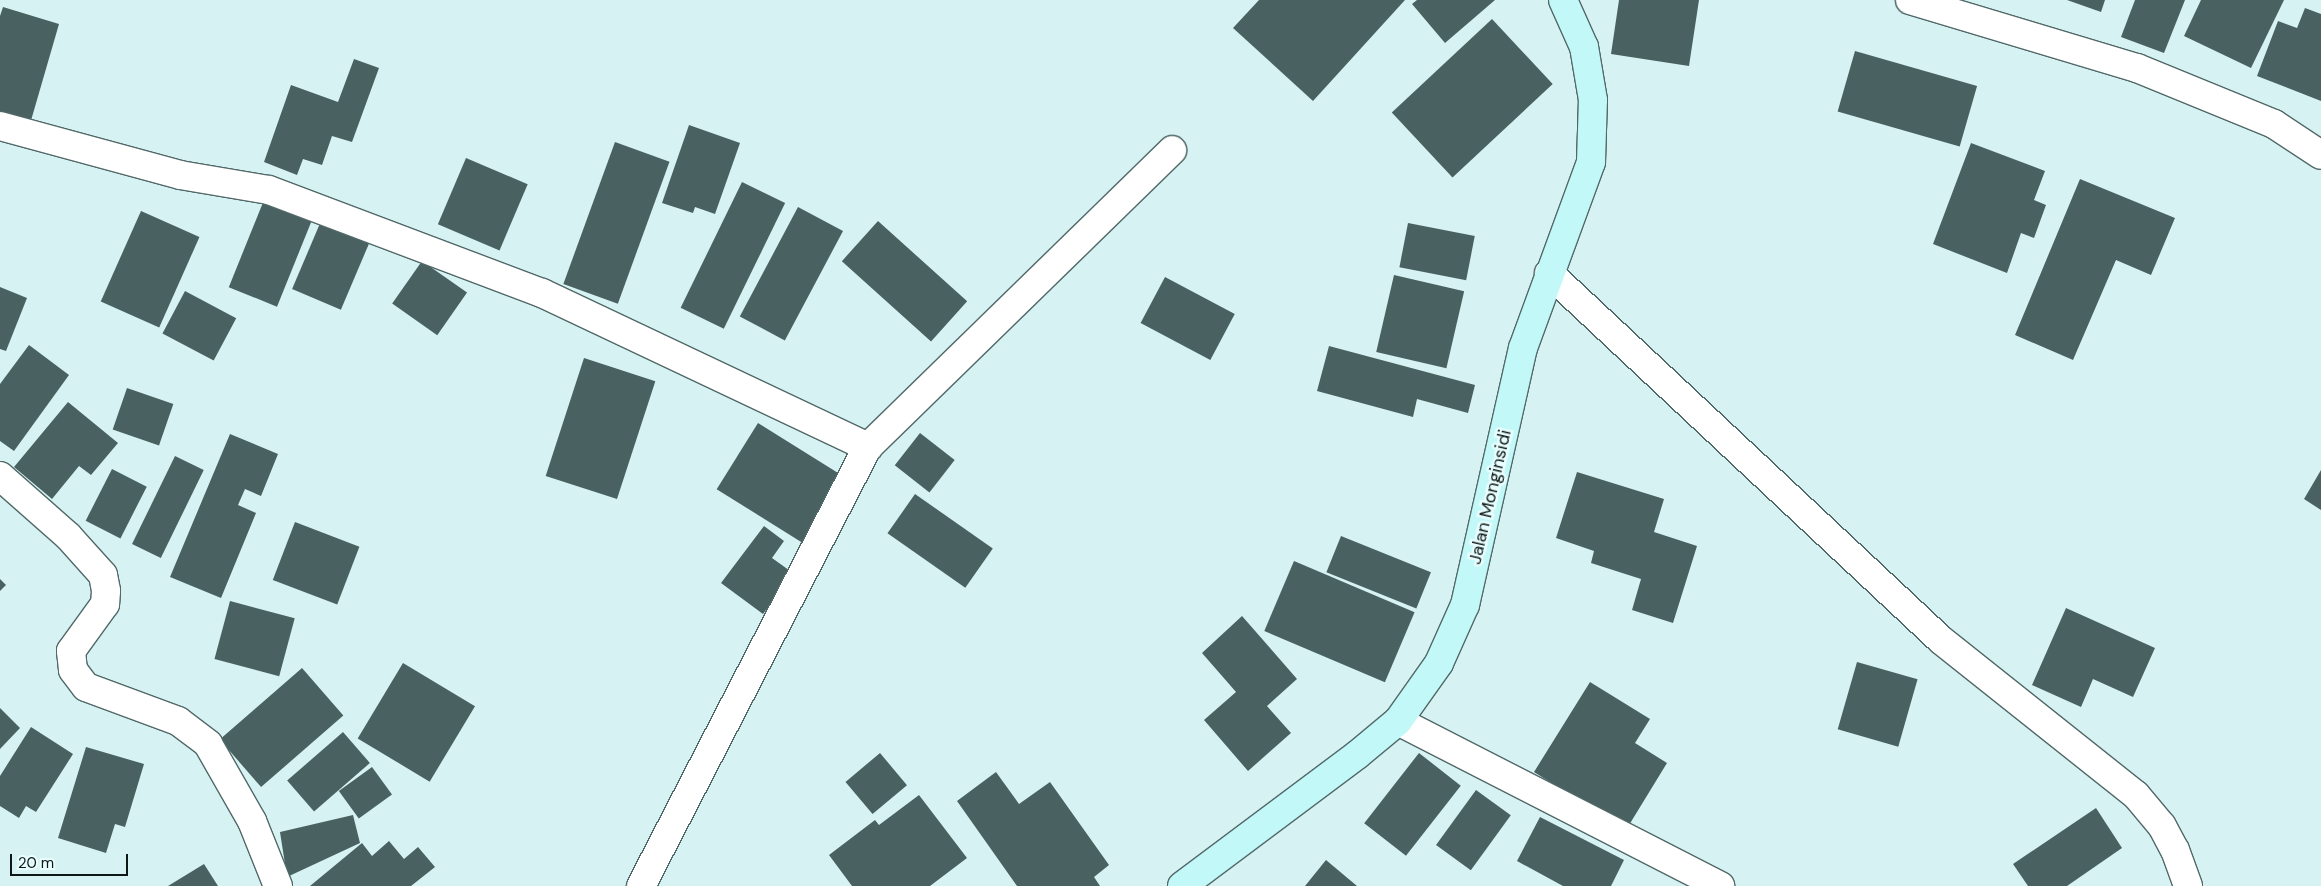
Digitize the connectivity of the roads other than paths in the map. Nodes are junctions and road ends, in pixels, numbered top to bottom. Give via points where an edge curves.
1 (1563, 0) edge
2 (1910, 0) edge
3 (0, 126) edge
4 (1172, 150) dead end
5 (2321, 155) edge
6 (1549, 273) junction
7 (868, 447) junction
8 (0, 476) edge
9 (1398, 721) junction
10 (278, 886) edge
11 (641, 886) edge
12 (1182, 886) edge
13 (1720, 886) edge
14 (2188, 886) edge

1 - 6 street, Jalan Monginsidi via 1584,47 1593,100 1591,162
2 - 5 street via 2137,68 2274,124
3 - 7 street via 180,175 269,190 542,293
4 - 7 street
6 - 9 street, Jalan Monginsidi via 1523,348 1465,605 1439,663
6 - 14 street via 1941,640 2136,794 2162,826
7 - 11 street
8 - 10 street via 68,536 104,575 105,604 71,650 73,670 86,687 178,721 208,744 252,821
9 - 12 street, Jalan Monginsidi
9 - 13 street

